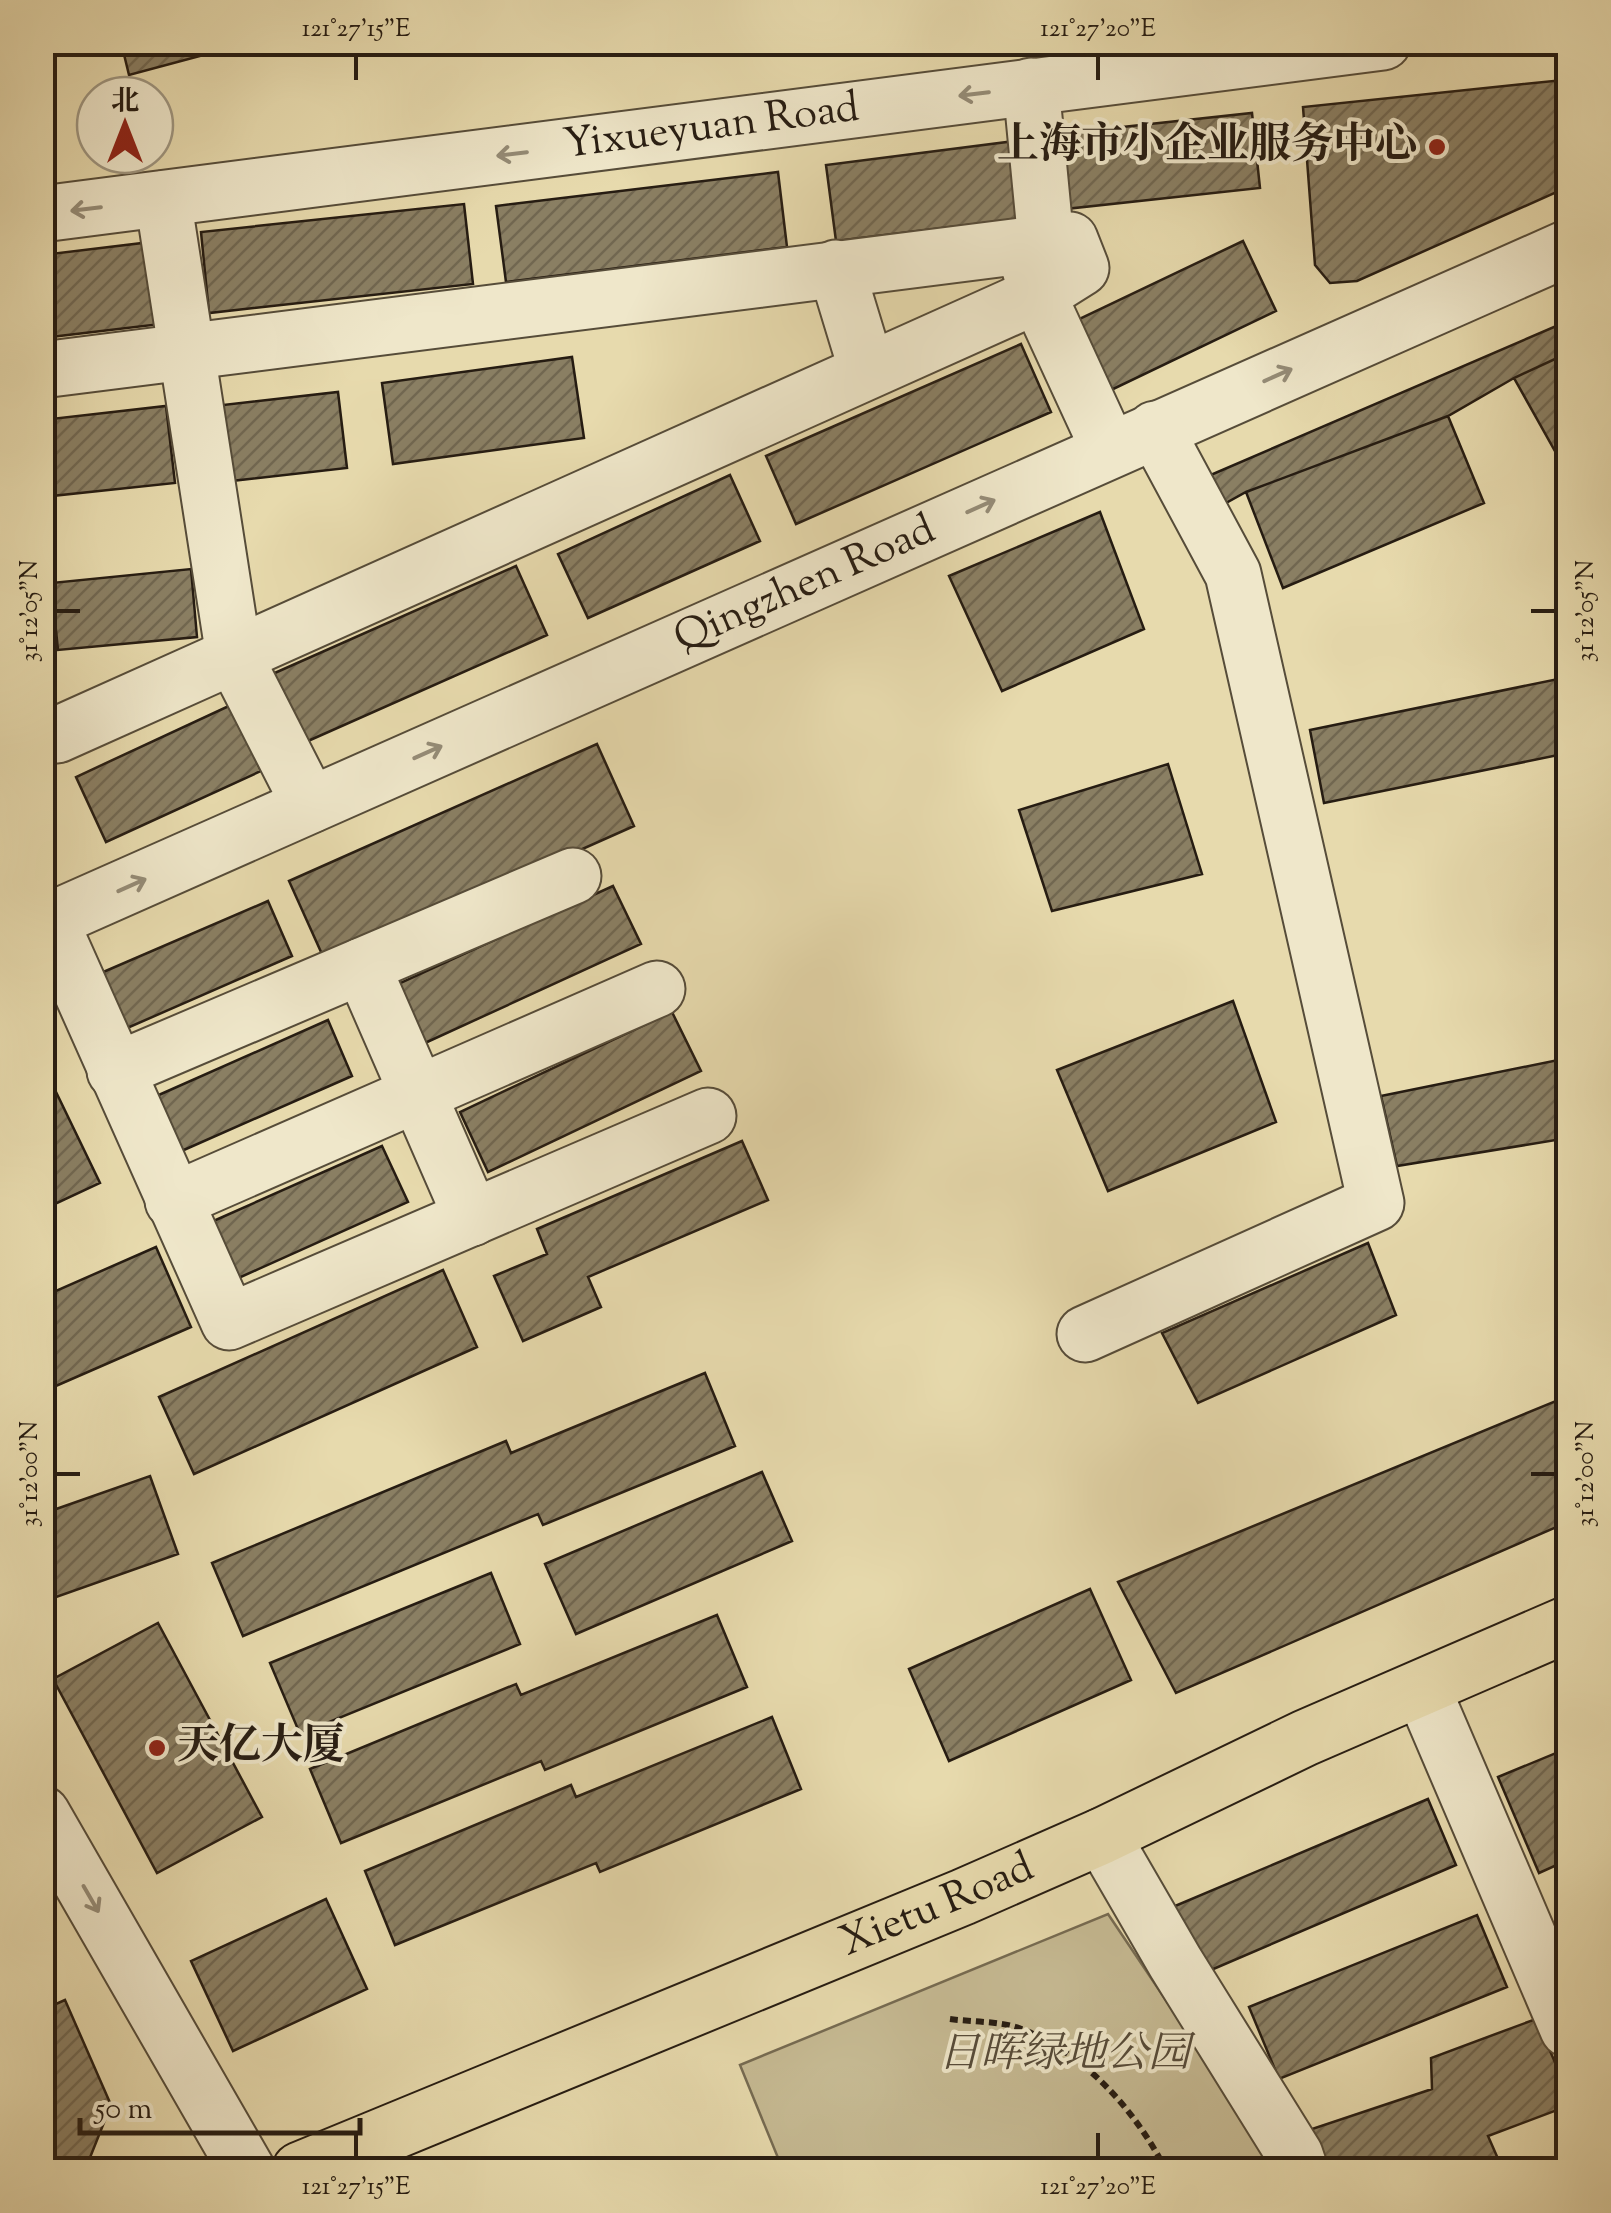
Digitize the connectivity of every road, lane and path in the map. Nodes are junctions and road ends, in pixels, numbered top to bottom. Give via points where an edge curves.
1 (1383, 42) edge
2 (1031, 86) junction
3 (162, 199) junction
4 (42, 214) edge
5 (1568, 248) edge
6 (1036, 261) junction
7 (836, 268) junction
8 (184, 350) junction
9 (42, 370) edge
10 (867, 370) junction
11 (1132, 439) junction
12 (234, 656) junction
13 (57, 734) dead end
14 (310, 805) junction
15 (574, 876) dead end
16 (46, 923) edge
17 (362, 966) junction
18 (657, 990) dead end
19 (115, 1071) junction
20 (418, 1093) junction
21 (708, 1116) dead end
22 (173, 1201) junction
23 (472, 1218) junction
24 (1084, 1334) dead end
25 (1568, 1624) edge
26 (1422, 1688) junction
27 (42, 1814) edge
28 (1102, 1836) junction
29 (950, 2019) dead end
30 (1568, 2028) edge
31 (247, 2170) edge
32 (300, 2170) edge
33 (1166, 2170) edge
34 (1300, 2170) edge

1 - 2 street, Yixueyuan Road
2 -> 3 street, Yixueyuan Road
2 - 6 street
3 -> 4 street, Yixueyuan Road
3 - 8 street
11 -> 5 street, Qingzhen Road
6 - 7 street
6 - 10 street
6 - 11 street
7 - 8 street
7 - 10 street
8 - 9 street
8 - 12 street
10 - 12 street
14 -> 11 street, Qingzhen Road
11 - 24 street via 1232,574 1376,1202
12 - 13 street
12 - 14 street
16 -> 14 street, Qingzhen Road
15 - 17 street
16 - 19 street
17 - 19 street
17 - 20 street
18 - 20 street
19 - 22 street
20 - 22 street
20 - 23 street
21 - 23 street
22 - 23 street via 229,1322
25 - 26 main road, Xietu Road
26 - 28 main road, Xietu Road
26 - 30 street
27 -> 31 street
28 - 32 main road, Xietu Road
28 - 34 street
29 - 33 path via 1017,2027 1064,2051 1123,2101

